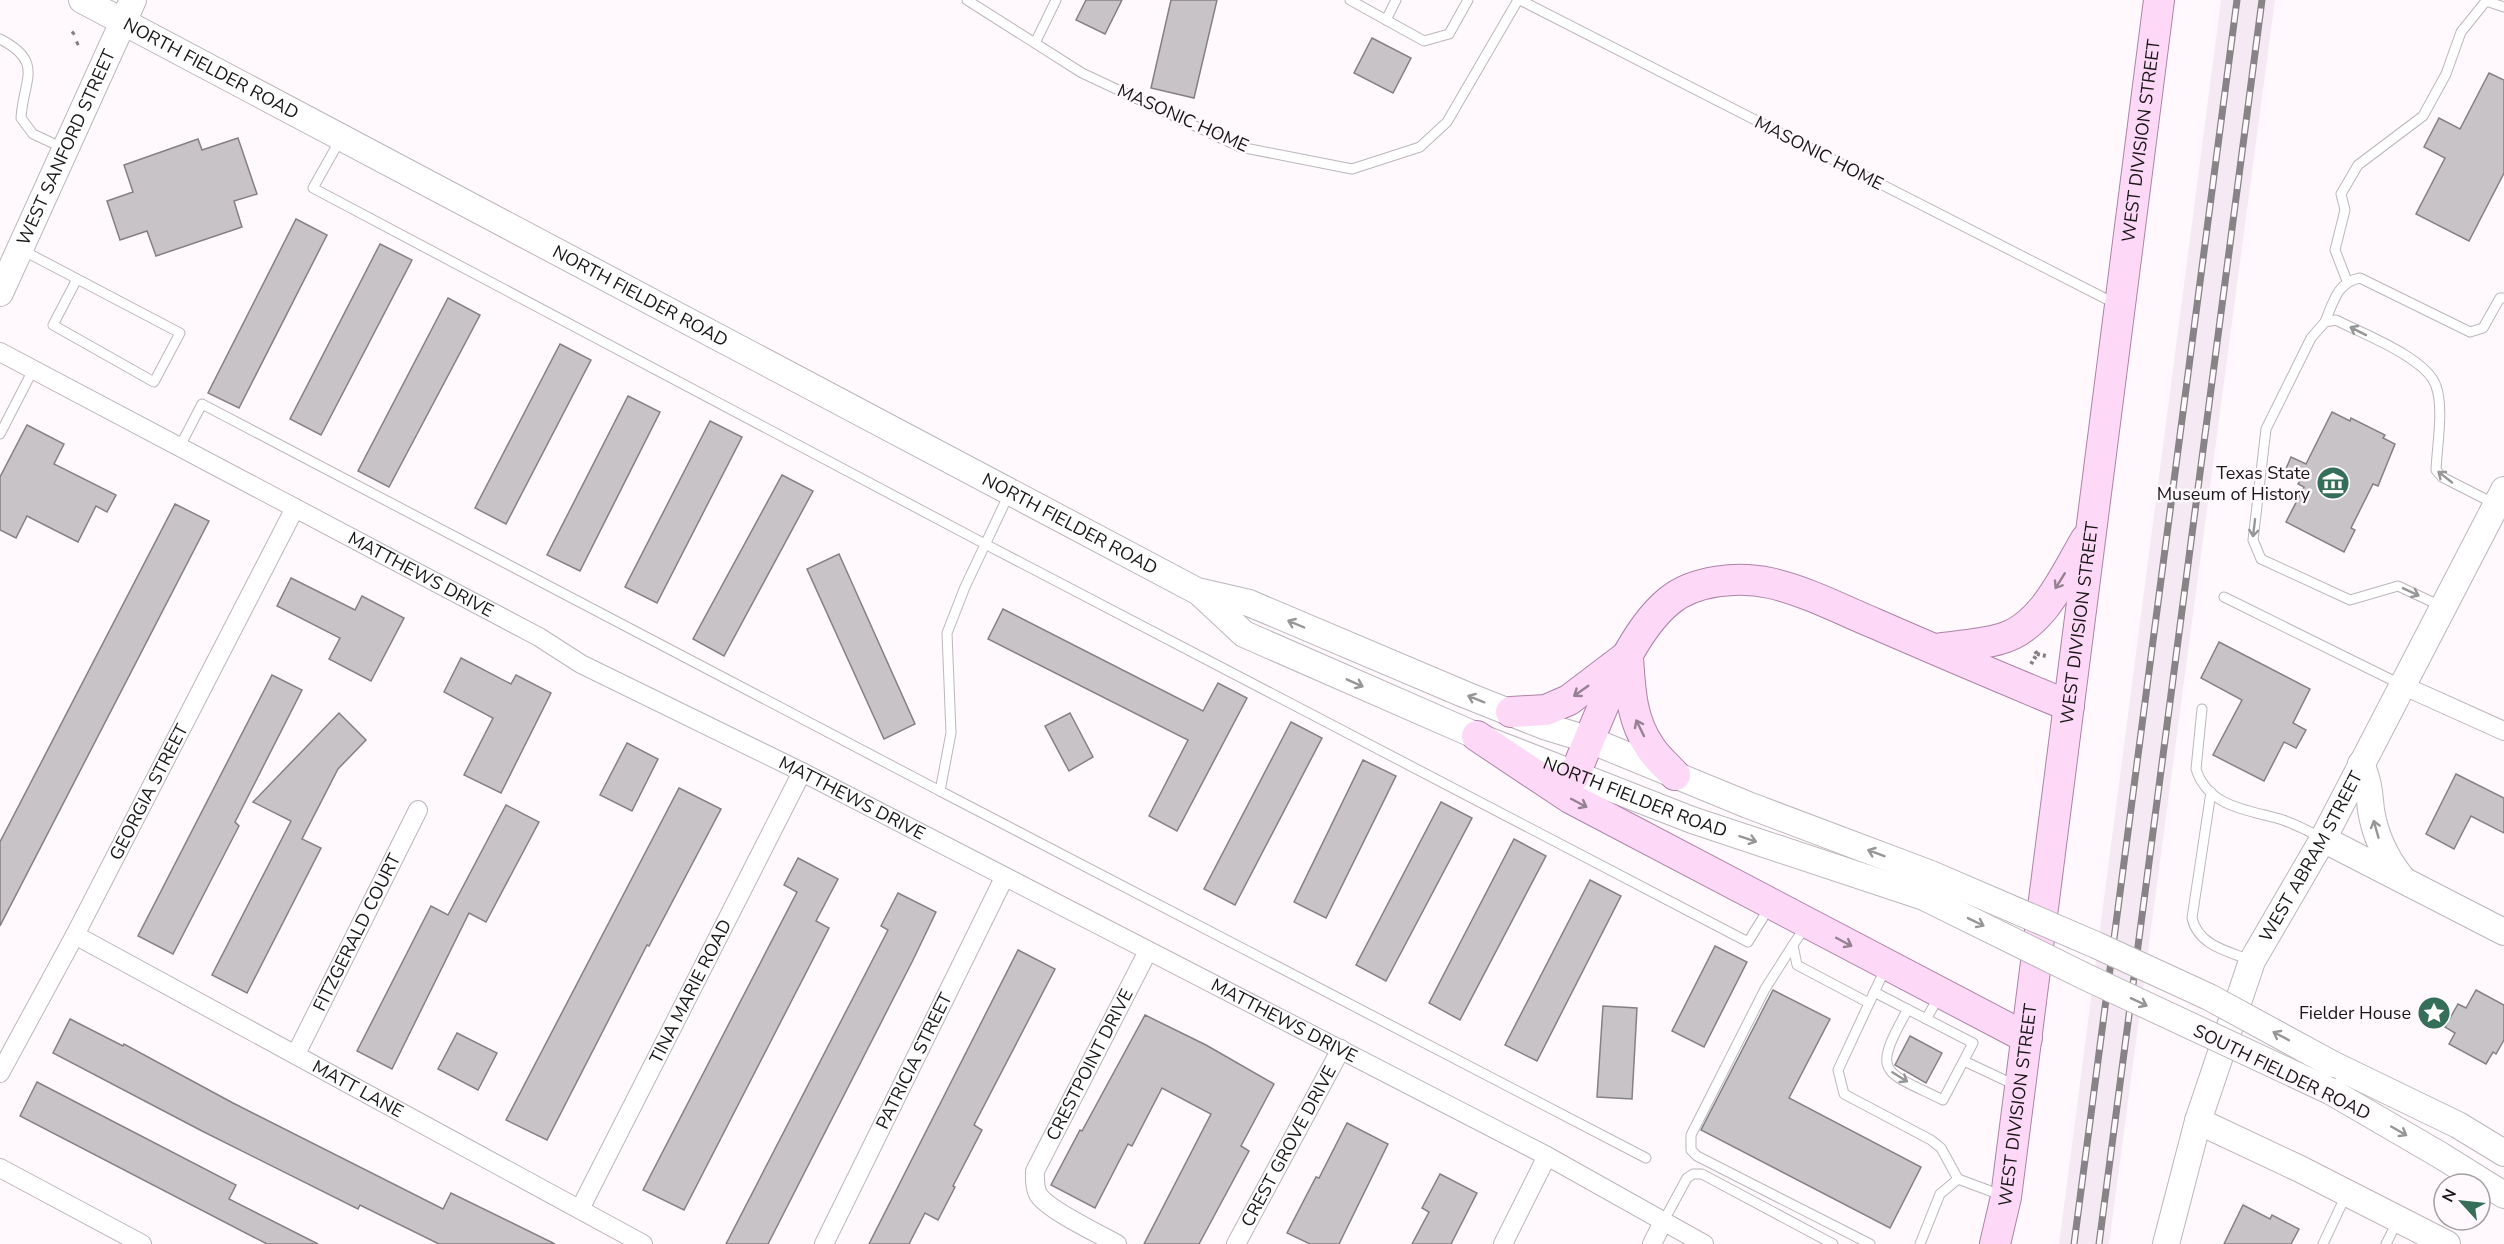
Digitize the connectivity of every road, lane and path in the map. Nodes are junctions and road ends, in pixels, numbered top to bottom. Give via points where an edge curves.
1 (82, 0) edge
2 (967, 0) edge
3 (1056, 0) edge
4 (1350, 0) edge
5 (1396, 0) edge
6 (1468, 0) edge
7 (1519, 0) edge
8 (2159, 0) edge
9 (2504, 8) edge
10 (128, 11) edge
11 (1386, 20) junction
12 (0, 39) edge
13 (1035, 43) junction
14 (341, 138) junction
15 (65, 149) junction
16 (20, 249) junction
17 (77, 279) junction
18 (2347, 281) junction
19 (0, 293) edge
20 (2504, 298) edge
21 (2119, 306) junction
22 (2325, 322) junction
23 (0, 352) edge
24 (33, 370) junction
25 (0, 434) edge
26 (179, 448) junction
27 (1010, 492) junction
28 (2500, 498) edge
29 (295, 508) junction
30 (2091, 532) junction
31 (985, 544) junction
32 (1197, 591) junction
33 (2224, 597) dead end
34 (2444, 608) junction
35 (1934, 649) junction
36 (2037, 654) dead end
37 (1628, 655) junction
38 (2046, 656) dead end
39 (2404, 686) junction
40 (2069, 706) junction
41 (2202, 709) dead end
42 (1511, 712) junction
43 (2504, 730) edge
44 (1477, 736) junction
45 (1590, 740) junction
46 (2361, 764) junction
47 (802, 772) junction
48 (1675, 775) junction
49 (1574, 776) junction
50 (940, 791) junction
51 (2211, 792) junction
52 (418, 810) dead end
53 (2323, 839) junction
54 (1004, 878) junction
55 (2403, 880) junction
56 (1927, 885) junction
57 (1772, 904) junction
58 (2504, 932) edge
59 (1800, 934) junction
60 (75, 935) junction
61 (2096, 945) joint
62 (1148, 951) junction
63 (2252, 961) junction
64 (1887, 965) junction
65 (2086, 977) joint
66 (1874, 992) junction
67 (1941, 993) junction
68 (1869, 1003) junction
69 (1908, 1009) junction
70 (1926, 1019) junction
71 (2027, 1038) junction
72 (1341, 1049) junction
73 (296, 1054) junction
74 (1964, 1061) junction
75 (0, 1074) edge
76 (2020, 1087) junction
77 (2198, 1121) junction
78 (2504, 1153) edge
79 (1547, 1156) junction
80 (1646, 1158) dead end
81 (0, 1168) edge
82 (1958, 1179) junction
83 (2347, 1193) junction
84 (2504, 1195) edge
85 (2006, 1197) junction
86 (580, 1209) junction
87 (2398, 1219) junction
88 (1663, 1222) junction
89 (142, 1244) edge
90 (643, 1244) edge
91 (824, 1244) edge
92 (1117, 1244) edge
93 (1236, 1244) edge
94 (1503, 1244) edge
95 (1652, 1244) edge
96 (1704, 1244) edge
97 (1833, 1244) edge
98 (1870, 1244) edge
99 (1920, 1244) edge
100 (1995, 1244) edge
101 (2166, 1244) edge
102 (2323, 1244) edge
103 (2385, 1244) edge
104 (2447, 1244) edge

1 - 10 main road, NORTH FIELDER ROAD
2 - 13 lane, MASONIC HOME
3 - 13 lane
4 - 11 lane
5 - 11 lane
6 - 11 lane via 1449,34 1424,41
7 - 13 lane, MASONIC HOME via 1448,122 1420,147 1352,169 1240,147 1082,73
7 - 21 lane, MASONIC HOME
8 - 21 main road, WEST DIVISION STREET
9 - 18 lane via 2486,1 2461,32 2446,75 2423,116 2358,165 2341,194 2345,210 2335,250
10 - 14 main road, NORTH FIELDER ROAD
10 - 15 main road, WEST SANFORD STREET
12 - 15 lane via 27,59 29,77 21,118 33,134
14 - 27 main road, NORTH FIELDER ROAD
14 - 31 lane via 313,188
15 - 16 main road, WEST SANFORD STREET
16 - 17 lane
16 - 19 main road, WEST SANFORD STREET
17 - 17 lane via 180,333 154,382 53,325
18 - 20 lane via 2360,278 2470,332 2482,328 2500,298
18 - 22 lane
21 - 30 main road, WEST DIVISION STREET
28 -> 22 lane via 2447,481 2436,470 2439,400 2431,373 2418,362 2336,320
22 -> 34 lane via 2311,338 2266,429 2253,540 2261,559 2350,600 2398,586
23 - 24 street, MATTHEWS DRIVE
24 - 25 lane
24 - 26 street, MATTHEWS DRIVE
26 - 29 street, MATTHEWS DRIVE
26 - 50 lane via 202,404
27 - 31 lane
27 - 32 main road, NORTH FIELDER ROAD
28 - 34 main road, WEST ABRAM STREET
29 - 47 street, MATTHEWS DRIVE via 581,664
29 - 60 street, GEORGIA STREET
30 -> 35 main road via 2043,610 2022,628 2001,639
30 - 40 main road, WEST DIVISION STREET
31 - 50 lane via 947,633 951,733
31 - 57 lane via 1748,942
42 -> 32 main road, NORTH FIELDER ROAD via 1250,603
32 -> 44 main road, NORTH FIELDER ROAD via 1244,634
33 - 39 lane
34 - 39 main road, WEST ABRAM STREET
35 - 37 main road via 1797,592 1769,583 1735,580 1694,587 1670,600
35 - 40 main road
36 - 38 path
37 -> 42 main road via 1569,700 1546,710
37 - 45 main road
48 -> 37 main road via 1650,747 1636,722
39 - 43 street
39 - 46 main road, WEST ABRAM STREET
40 - 71 main road, WEST DIVISION STREET
41 - 51 lane via 2196,769
42 - 45 main road, NORTH FIELDER ROAD
44 - 49 main road, NORTH FIELDER ROAD
44 -> 57 main road via 1570,798
45 - 48 main road, NORTH FIELDER ROAD
45 - 49 main road
46 - 53 main road, WEST ABRAM STREET
55 -> 46 main road via 2387,860
47 - 54 street, MATTHEWS DRIVE
47 - 86 street, TINA MARIE ROAD
56 -> 48 main road, NORTH FIELDER ROAD
49 -> 56 main road, NORTH FIELDER ROAD via 1692,820
50 - 80 lane
51 - 53 lane via 2228,805 2283,820
51 - 63 lane via 2192,918 2194,928 2201,938
52 - 73 street, FITZGERALD COURT
53 - 55 main road
53 - 63 main road, WEST ABRAM STREET
54 - 62 street, MATTHEWS DRIVE
54 - 91 street, PATRICIA STREET
55 - 58 main road
56 - 61 main road, NORTH FIELDER ROAD, bridge
56 -> 65 main road, NORTH FIELDER ROAD, bridge
57 - 59 main road
59 -> 64 main road
59 - 68 lane via 1797,965
59 - 98 lane via 1765,988 1691,1135 1691,1150
60 - 73 street, MATT LANE
60 - 75 street, GEORGIA STREET
78 -> 61 main road, SOUTH FIELDER ROAD, bridge via 2458,1125 2209,998
62 - 72 street, MATTHEWS DRIVE
62 - 92 street, CRESTPOINT DRIVE via 1035,1171 1038,1194 1047,1205
63 - 77 main road, WEST ABRAM STREET
64 - 66 lane
64 - 67 main road
65 -> 84 main road, SOUTH FIELDER ROAD, bridge via 2330,1091
66 - 68 lane
66 - 69 lane
67 - 70 lane
67 - 71 main road
68 - 82 lane via 1838,1070 1844,1094 1931,1140 1941,1148
69 - 70 lane
69 -> 74 lane via 1885,1058 1895,1076 1943,1100
70 - 74 lane via 1973,1043
71 - 76 main road, WEST DIVISION STREET
72 - 79 street, MATTHEWS DRIVE
72 - 93 street, CREST GROVE DRIVE
73 - 86 street, MATT LANE
74 - 76 lane
76 - 85 main road, WEST DIVISION STREET
77 - 83 main road
77 - 101 main road, WEST ABRAM STREET
79 - 88 street, MATTHEWS DRIVE
79 - 94 street
81 - 89 street
82 - 85 lane
82 - 99 lane via 1940,1194
83 - 87 main road
83 - 102 lane
85 - 100 main road, WEST DIVISION STREET
86 - 90 street, MATT LANE
87 - 103 lane
87 - 104 main road
88 - 95 street
88 - 96 street, MATTHEWS DRIVE
88 - 97 lane via 1688,1178 1702,1174

